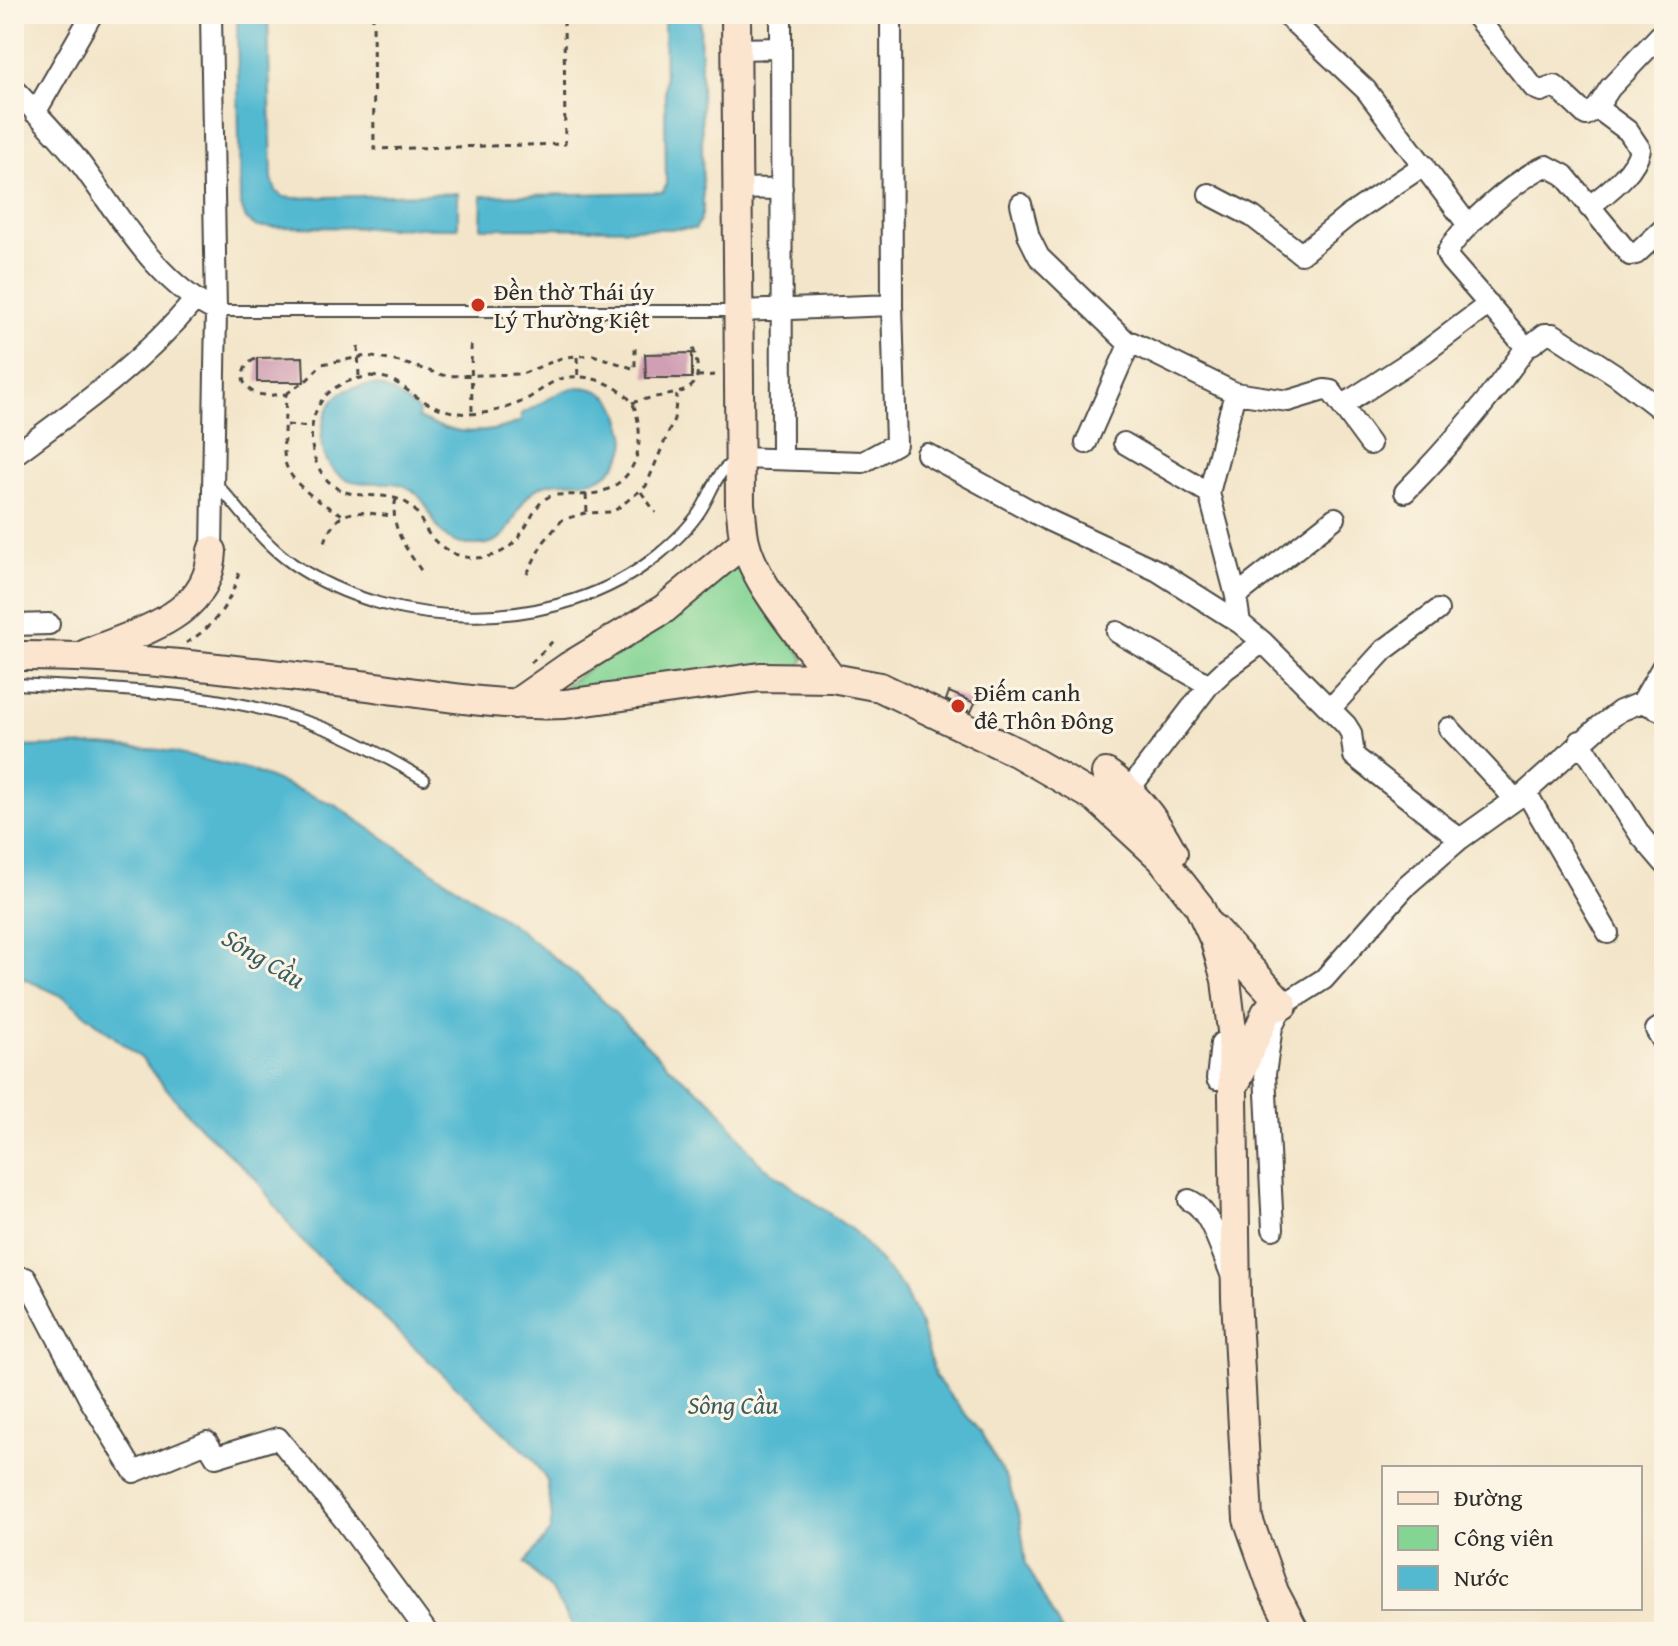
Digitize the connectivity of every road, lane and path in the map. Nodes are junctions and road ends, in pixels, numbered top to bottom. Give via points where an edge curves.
1 (92, 14) edge
2 (211, 14) edge
3 (373, 14) edge
4 (564, 14) edge
5 (736, 14) edge
6 (781, 14) edge
7 (891, 14) edge
8 (1285, 14) edge
9 (1474, 14) edge
10 (1659, 45) edge
11 (781, 48) junction
12 (736, 49) junction
13 (14, 89) edge
14 (1597, 108) junction
15 (35, 113) junction
16 (1424, 165) junction
17 (782, 188) junction
18 (737, 189) junction
19 (1209, 194) dead end
20 (1021, 204) dead end
21 (1589, 207) junction
22 (1468, 225) junction
23 (1664, 228) edge
24 (194, 301) junction
25 (1489, 304) junction
26 (892, 305) junction
27 (782, 309) junction
28 (216, 311) junction
29 (739, 311) junction
30 (471, 345) dead end
31 (635, 345) dead end
32 (692, 345) dead end
33 (1130, 345) junction
34 (358, 346) dead end
35 (1527, 346) junction
36 (577, 356) junction
37 (359, 357) junction
38 (255, 359) dead end
39 (471, 375) junction
40 (724, 375) dead end
41 (697, 376) junction
42 (578, 377) junction
43 (359, 378) junction
44 (1235, 393) junction
45 (286, 394) junction
46 (677, 395) junction
47 (632, 403) junction
48 (1343, 405) junction
49 (472, 412) junction
50 (1664, 412) edge
51 (286, 425) junction
52 (311, 427) junction
53 (1086, 443) dead end
54 (1124, 443) dead end
55 (1370, 444) dead end
56 (927, 454) dead end
57 (14, 455) edge
58 (740, 458) junction
59 (782, 459) junction
60 (212, 480) junction
61 (641, 492) junction
62 (1405, 492) dead end
63 (1209, 493) junction
64 (586, 494) junction
65 (396, 498) junction
66 (587, 513) junction
67 (656, 513) dead end
68 (343, 515) junction
69 (394, 516) junction
70 (1335, 518) dead end
71 (325, 542) dead end
72 (744, 542) junction
73 (212, 551) joint
74 (239, 572) dead end
75 (527, 574) dead end
76 (424, 575) dead end
77 (1236, 596) junction
78 (1438, 610) dead end
79 (1240, 623) junction
80 (49, 624) dead end
81 (14, 625) edge
82 (1117, 632) dead end
83 (554, 640) dead end
84 (1263, 642) junction
85 (14, 656) edge
86 (81, 656) junction
87 (155, 660) junction
88 (1664, 664) edge
89 (529, 665) dead end
90 (832, 678) junction
91 (14, 684) edge
92 (1209, 685) junction
93 (1642, 702) junction
94 (515, 704) junction
95 (1330, 709) junction
96 (1664, 712) edge
97 (1449, 728) dead end
98 (1580, 741) junction
99 (1106, 773) dead end
100 (424, 779) dead end
101 (1128, 791) junction
102 (1521, 795) junction
103 (1460, 839) junction
104 (1664, 863) edge
105 (1190, 895) junction
106 (1208, 923) junction
107 (1608, 933) dead end
108 (1283, 1005) junction
109 (1664, 1025) edge
110 (1664, 1043) edge
111 (1225, 1084) junction
112 (1189, 1200) dead end
113 (1273, 1229) dead end
114 (14, 1283) edge
115 (1236, 1283) junction
116 (427, 1632) edge
117 (1295, 1632) edge

1 - 15 street
2 - 28 street
3 - 4 path via 374,149 565,144
5 - 12 main road
6 - 11 street
7 - 26 street
8 - 16 street via 1366,90
9 - 14 street via 1536,90 1555,86 1584,114
10 - 14 street via 1610,88
11 - 12 street
11 - 17 street
12 - 18 main road
13 - 15 street
14 - 21 street via 1628,131 1640,149 1624,175
15 - 24 street via 77,159 152,259
16 - 19 street via 1301,254 1253,217
16 - 22 street
17 - 18 street
17 - 27 street
18 - 29 main road
20 - 33 street via 1039,257
21 - 22 street via 1564,175 1547,166 1531,172
21 - 23 street via 1630,255
22 - 25 street via 1450,245 1448,257
24 - 28 street
24 - 57 street via 115,381
25 - 35 street
25 - 48 street
26 - 27 street
26 - 59 street via 896,444 863,462
27 - 29 street
27 - 59 street
28 - 29 lane
28 - 60 street
29 - 58 main road
30 - 39 path
31 - 36 path via 635,369 593,355
32 - 41 path
33 - 44 street
33 - 53 street
34 - 37 path
35 - 50 street via 1553,334
35 - 62 street via 1455,440
36 - 39 path via 522,374
36 - 42 path
37 - 39 path via 380,357 446,376
37 - 43 path
37 - 45 path via 322,364
38 - 45 path via 244,370 245,385 260,394
39 - 49 path
40 - 41 path
41 - 46 path
42 - 47 path via 602,382
42 - 49 path via 559,379 494,411
43 - 49 path via 388,378 441,409
43 - 52 path via 337,384 325,396
44 - 48 street via 1288,401 1328,390
44 - 63 street
45 - 51 path
46 - 47 path
46 - 61 path via 674,419
47 - 64 path via 641,439 637,461 612,487
48 - 55 street
51 - 52 path
51 - 68 path via 284,452 291,474 323,505
52 - 65 path via 312,452 324,477 345,492
54 - 63 street
56 - 79 street via 1048,520 1158,571
58 - 59 street
58 - 60 lane via 724,466 690,526 657,556 610,586 560,605 459,616 398,609 323,583 261,539
58 - 72 main road
60 - 73 street
61 - 66 path via 613,512
61 - 67 path
63 - 77 street
64 - 65 path via 542,499 518,540 476,558 451,553 426,531 412,507
64 - 66 path
65 - 69 path
66 - 75 path via 557,525
68 - 69 path via 351,511
68 - 71 path
69 - 76 path
70 - 77 street
72 - 90 main road via 764,584
72 - 94 main road via 664,609
73 - 86 main road via 206,584 190,605
74 - 87 path via 225,608 212,624
77 - 79 street
78 - 95 street via 1375,658
79 - 84 street
80 - 81 street
82 - 92 street
83 - 89 path
84 - 92 street
84 - 95 street
85 - 86 main road
86 - 87 main road
87 - 94 main road
88 - 93 street
90 - 94 main road via 760,677 565,704
90 - 105 main road via 880,687 913,701 1096,798 1162,859
91 - 100 lane via 154,692 265,710 331,731
92 - 101 street
93 - 96 street
93 - 98 street via 1620,711
95 - 103 street via 1351,733 1354,756
97 - 102 street
98 - 102 street
98 - 104 street
99 - 101 main road
101 - 105 main road via 1162,834
102 - 103 street
102 - 107 street
103 - 108 street via 1407,885 1324,979
105 - 106 main road
106 - 108 main road
106 - 111 main road via 1226,980 1232,1031
108 - 111 main road via 1266,1013
108 - 113 street via 1272,1027 1265,1074
109 - 110 street via 1656,1030
111 - 115 main road
112 - 115 street via 1207,1216
114 - 116 street via 26,1278 134,1472 207,1442 216,1457 278,1438
115 - 117 main road via 1248,1519 1274,1592

